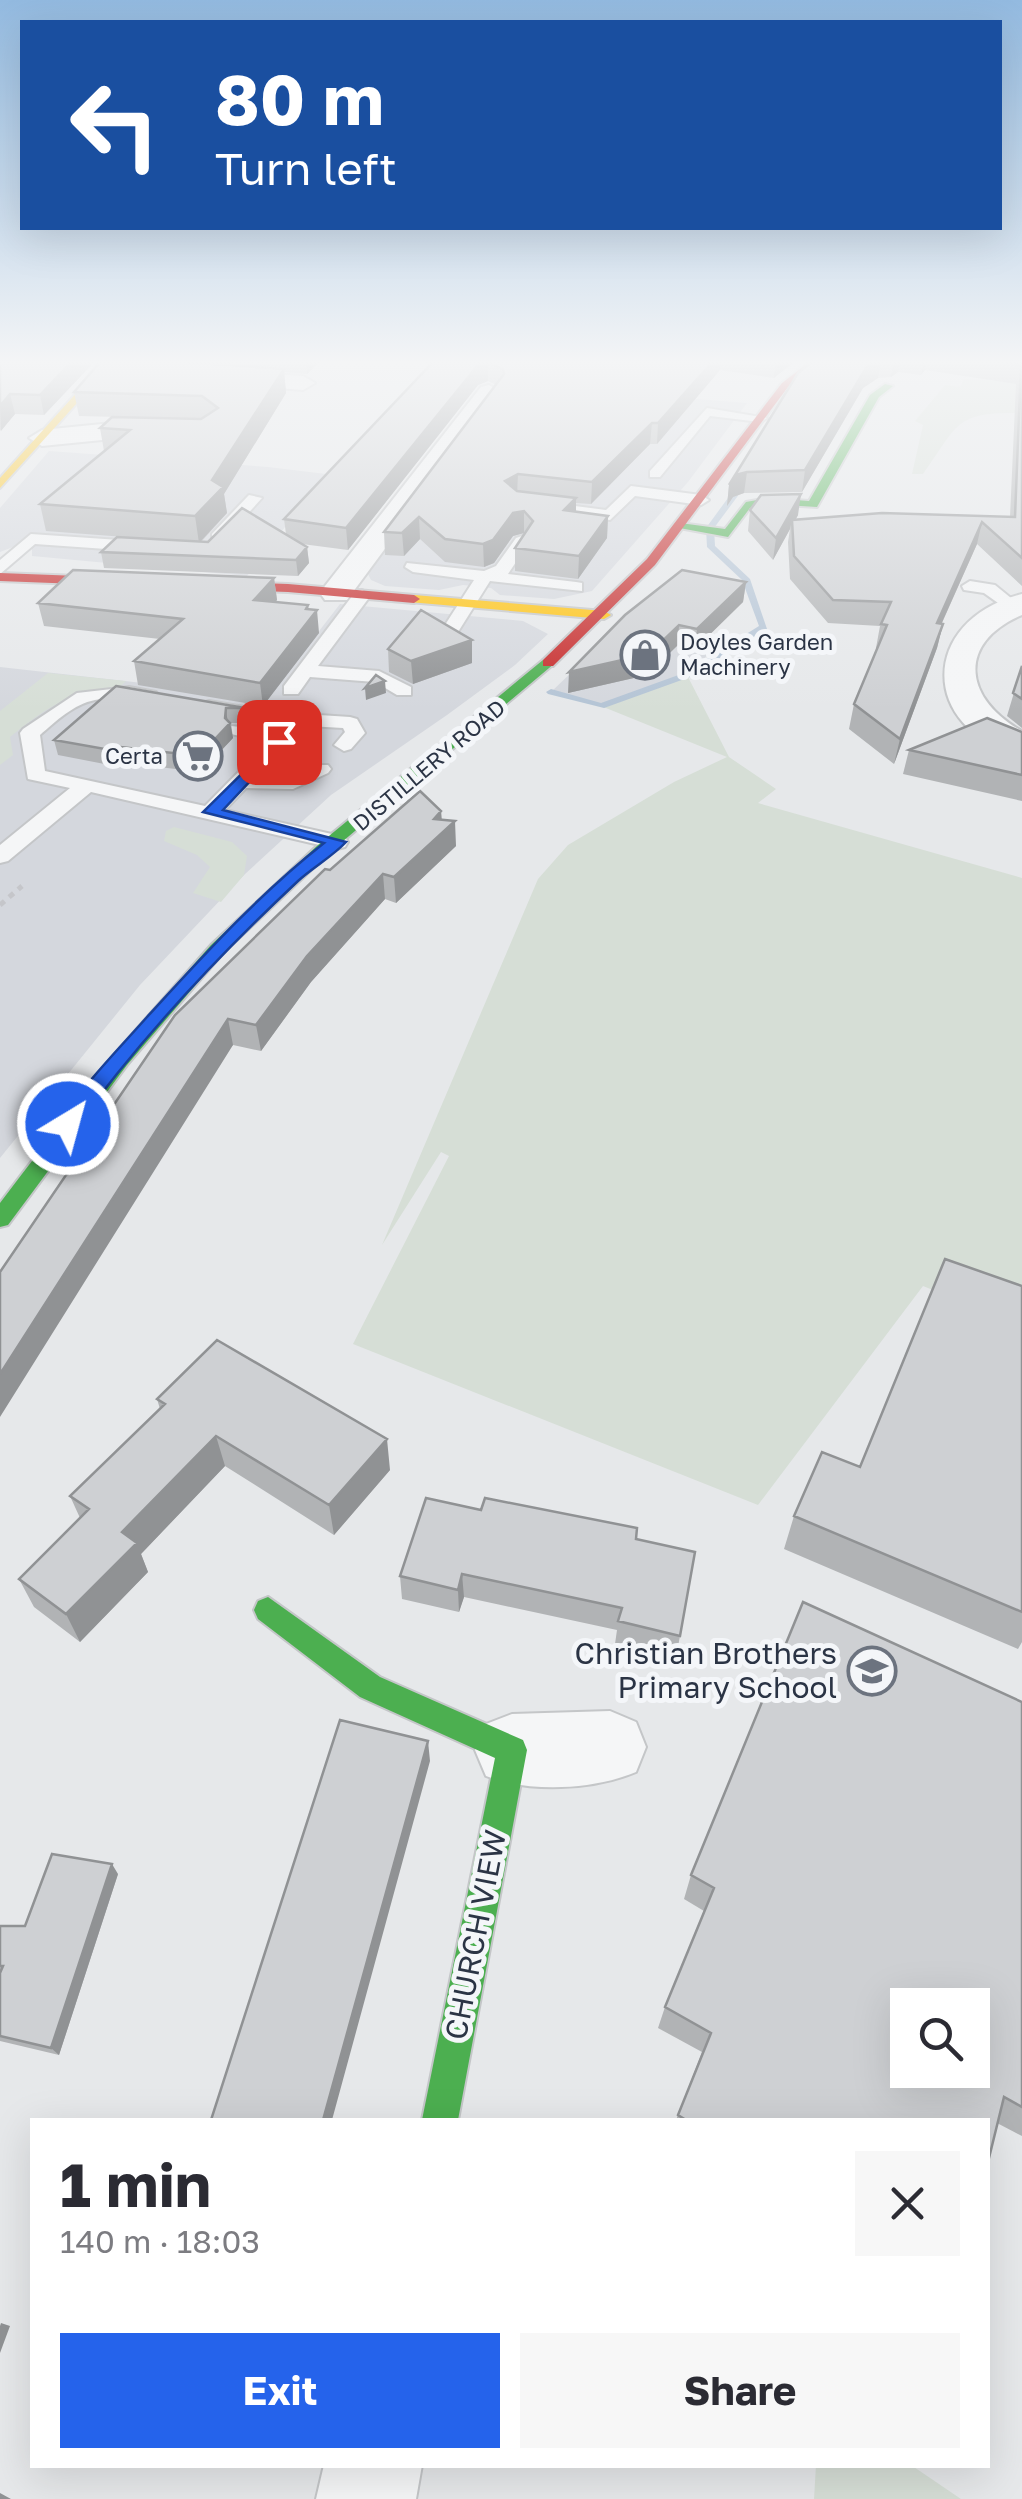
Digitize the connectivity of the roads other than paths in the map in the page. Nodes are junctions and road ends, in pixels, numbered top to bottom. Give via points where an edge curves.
1 (430, 477) edge
2 (718, 477) edge
3 (829, 477) edge
4 (254, 498) dead end
5 (701, 500) junction
6 (517, 504) edge
7 (680, 527) junction
8 (522, 541) edge
9 (166, 549) edge
10 (205, 552) edge
11 (412, 567) dead end
12 (0, 569) edge
13 (485, 576) junction
14 (0, 577) edge
15 (970, 586) dead end
16 (576, 587) dead end
17 (349, 594) junction
18 (468, 604) junction
19 (1018, 605) edge
20 (604, 615) junction
21 (452, 628) edge
22 (305, 671) junction
23 (291, 690) dead end
24 (404, 691) dead end
25 (68, 700) junction
26 (189, 703) junction
27 (112, 708) edge
28 (344, 745) dead end
29 (1022, 745) edge
30 (322, 769) dead end
31 (241, 782) junction
32 (87, 786) junction
33 (212, 812) junction
34 (337, 842) junction
35 (0, 856) edge
36 (0, 1219) edge
37 (268, 1610) dead end
38 (610, 1747) dead end
39 (512, 1750) junction
40 (440, 2118) edge
41 (372, 2468) edge
42 (366, 2499) edge

1 - 17 street
2 - 5 street, DISTILLERY ROAD
3 - 7 street via 813,504 746,506 728,532
4 - 10 lane
5 - 6 lane via 631,492 610,514
5 - 7 street, DISTILLERY ROAD
7 - 20 street, DISTILLERY ROAD
8 - 13 lane via 502,570
9 - 12 lane via 31,539
11 - 13 lane
13 - 16 lane
13 - 18 lane
14 - 17 street
15 - 19 lane via 989,588
17 - 18 street
17 - 22 lane
18 - 20 street
18 - 21 lane
19 - 29 street via 995,613 970,638 959,684 969,709
20 - 34 street, DISTILLERY ROAD
22 - 23 lane
22 - 24 lane via 380,677
25 - 26 lane via 118,691
25 - 27 lane
25 - 32 lane via 30,733 35,775
26 - 28 lane via 350,724 355,733
26 - 31 lane via 190,722 273,735 279,742
30 - 31 lane via 293,783
31 - 33 lane
32 - 33 lane
32 - 35 lane
33 - 34 lane
34 - 36 street, DISTILLERY ROAD via 294,875 195,976 91,1093
37 - 39 street via 370,1687
38 - 39 street
39 - 40 street, CHURCH VIEW
41 - 42 street

